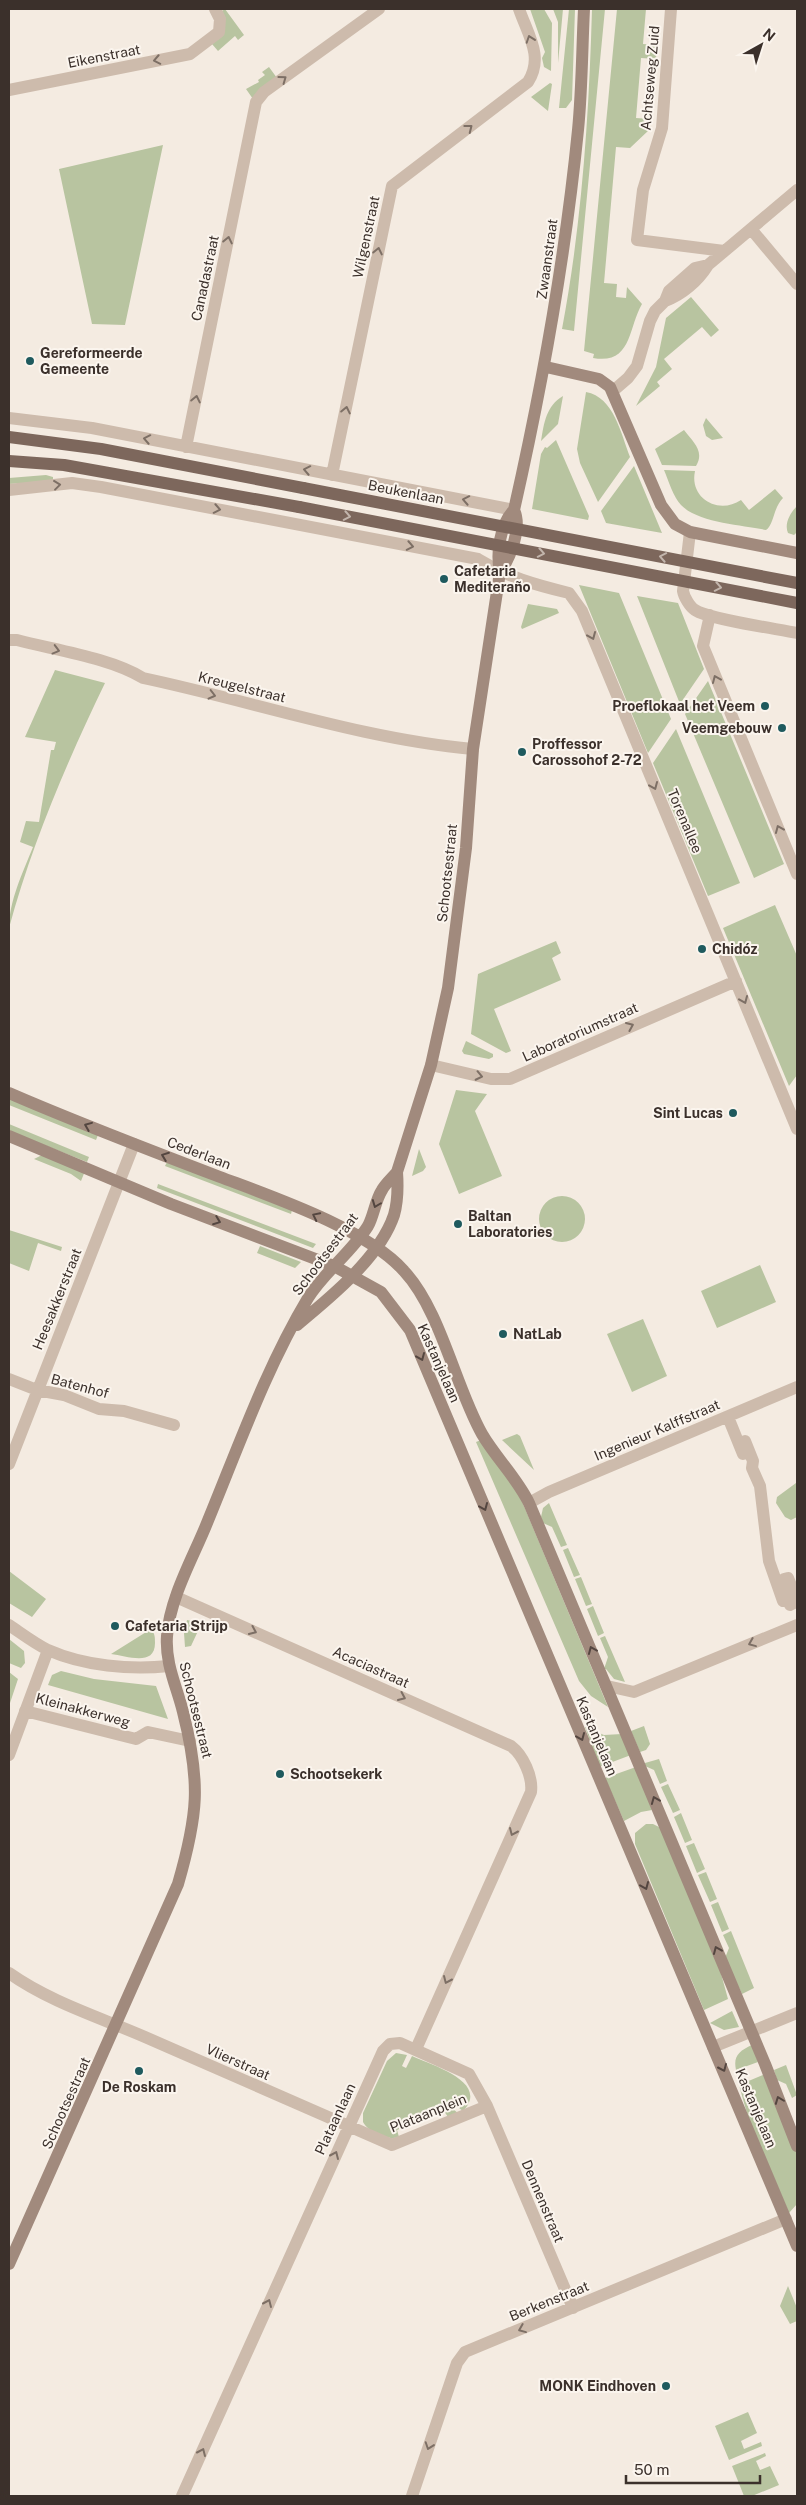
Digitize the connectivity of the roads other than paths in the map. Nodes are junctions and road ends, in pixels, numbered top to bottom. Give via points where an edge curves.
1 (214, 9) edge
2 (379, 9) edge
3 (519, 9) edge
4 (584, 9) edge
5 (672, 9) edge
6 (9, 90) edge
7 (797, 190) edge
8 (751, 229) junction
9 (724, 251) junction
10 (797, 284) edge
11 (546, 367) junction
12 (613, 391) junction
13 (9, 418) edge
14 (9, 437) edge
15 (186, 447) junction
16 (13, 463) edge
17 (332, 475) junction
18 (9, 490) edge
19 (514, 510) junction
20 (690, 532) junction
21 (797, 552) edge
22 (500, 572) junction
23 (797, 583) edge
24 (797, 603) edge
25 (710, 615) junction
26 (797, 633) edge
27 (9, 640) edge
28 (473, 749) junction
29 (797, 874) edge
30 (736, 981) junction
31 (431, 1065) junction
32 (9, 1094) edge
33 (797, 1129) edge
34 (9, 1136) edge
35 (134, 1144) junction
36 (397, 1172) junction
37 (119, 1181) junction
38 (360, 1238) junction
39 (376, 1248) junction
40 (334, 1266) junction
41 (352, 1275) junction
42 (291, 1330) junction
43 (9, 1379) edge
44 (797, 1387) edge
45 (37, 1390) junction
46 (728, 1417) junction
47 (174, 1425) dead end
48 (745, 1441) dead end
49 (9, 1464) edge
50 (752, 1468) junction
51 (529, 1503) junction
52 (774, 1574) junction
53 (176, 1597) junction
54 (797, 1600) edge
55 (783, 1601) dead end
56 (9, 1625) edge
57 (797, 1625) edge
58 (48, 1650) junction
59 (169, 1666) junction
60 (606, 1686) junction
61 (25, 1711) junction
62 (190, 1741) junction
63 (9, 1755) edge
64 (9, 1973) edge
65 (797, 2013) edge
66 (116, 2025) junction
67 (751, 2032) junction
68 (713, 2047) junction
69 (416, 2049) junction
70 (487, 2106) junction
71 (348, 2126) junction
72 (797, 2146) edge
73 (786, 2219) junction
74 (797, 2246) edge
75 (9, 2264) edge
76 (570, 2309) junction
77 (182, 2496) edge
78 (412, 2496) edge

1 -> 6 street, Eikenstraat via 220,20 220,30 190,54
15 -> 2 street, Canadastraat via 256,102 264,92
17 -> 3 street, Wilgenstraat via 392,186 528,82 537,59
4 - 11 street, Zwaanstraat via 578,127
5 - 9 street, Achtseweg Zuid via 662,128 643,190 637,240
7 - 8 street
8 - 9 street
8 - 10 street
9 - 12 street via 695,281 655,311 637,366
11 - 12 street via 599,379
11 - 19 street, Zwaanstraat
12 - 20 street via 661,505 675,524
15 -> 13 street, Beukenlaan via 92,428
23 -> 14 main road, Beukenlaan, bridge via 101,449
17 -> 15 street, Beukenlaan
16 -> 24 main road, bridge via 73,467 299,507
19 -> 17 street, Beukenlaan
18 -> 22 street via 72,484 101,486 478,559
19 - 22 street, Schootsestraat via 518,518 508,561
20 - 21 street
20 - 25 street via 684,596 695,610
22 - 28 street, Schootsestraat
22 -> 30 street, Torenallee via 524,582 569,593 582,611
25 - 26 street
29 -> 25 street via 703,646
27 -> 28 street, Kreugelstraat via 123,668 143,678 325,722
28 - 31 street, Schootsestraat via 466,848 449,978
31 -> 30 street, Laboratoriumstraat via 491,1079 510,1079
30 -> 33 street, Torenallee
31 - 36 street, Schootsestraat
35 -> 32 street, Cederlaan
34 - 37 street
35 - 37 street, Heesakkerstraat
38 -> 35 street, Cederlaan via 294,1206
36 -> 38 street, Schootsestraat via 382,1190
36 - 39 street, Schootsestraat via 395,1213
37 -> 40 street
37 - 45 street, Heesakkerstraat
38 - 39 street, Cederlaan
38 - 40 street, Schootsestraat
39 - 41 street, Schootsestraat
39 - 51 street, Kastanjelaan via 403,1269 423,1297 482,1434 521,1486
40 - 41 street, Kastanjelaan
40 - 42 street, Schootsestraat via 316,1287
41 - 42 street, Schootsestraat
41 -> 68 street, Kastanjelaan via 381,1292 410,1330
42 - 53 street, Schootsestraat
43 - 45 street, Batenhof
44 - 46 street, Ingenieur Kalffstraat
45 - 47 street, Batenhof via 64,1395 100,1409 124,1411
45 - 49 street, Heesakkerstraat
46 - 50 street via 747,1464
46 - 51 street, Ingenieur Kalffstraat
48 - 50 street via 753,1461
50 - 52 street via 760,1486 769,1561
60 -> 51 street, Kastanjelaan
52 - 54 street via 790,1605 794,1604 784,1579 788,1578
52 - 55 street
53 - 59 street, Schootsestraat via 167,1635
53 -> 69 street, Acaciastraat via 511,1746 519,1753 531,1787
56 - 58 street
57 -> 60 street via 634,1692
58 - 59 street via 95,1663 138,1668
58 - 61 street
59 - 62 street, Schootsestraat
67 -> 60 street, Kastanjelaan
61 - 62 street, Kleinakkerweg via 136,1739 148,1732
61 - 63 street
62 - 66 street, Schootsestraat via 196,1805 189,1846 178,1884
64 - 66 street, Vlierstraat via 52,2000
65 - 67 street
66 - 71 street, Vlierstraat
66 - 75 street, Schootsestraat
67 - 68 street
72 -> 67 street, Kastanjelaan
68 -> 73 street, Kastanjelaan
69 - 70 street, Plataanplein via 468,2074
69 - 71 street, Plataanlaan via 394,2042 383,2050
70 - 71 street, Plataanplein via 392,2145
70 - 76 street, Dennenstraat
77 -> 71 street, Plataanlaan
73 - 74 street, Kastanjelaan
73 - 76 street, Berkenstraat
76 -> 78 street, Berkenstraat via 462,2355

